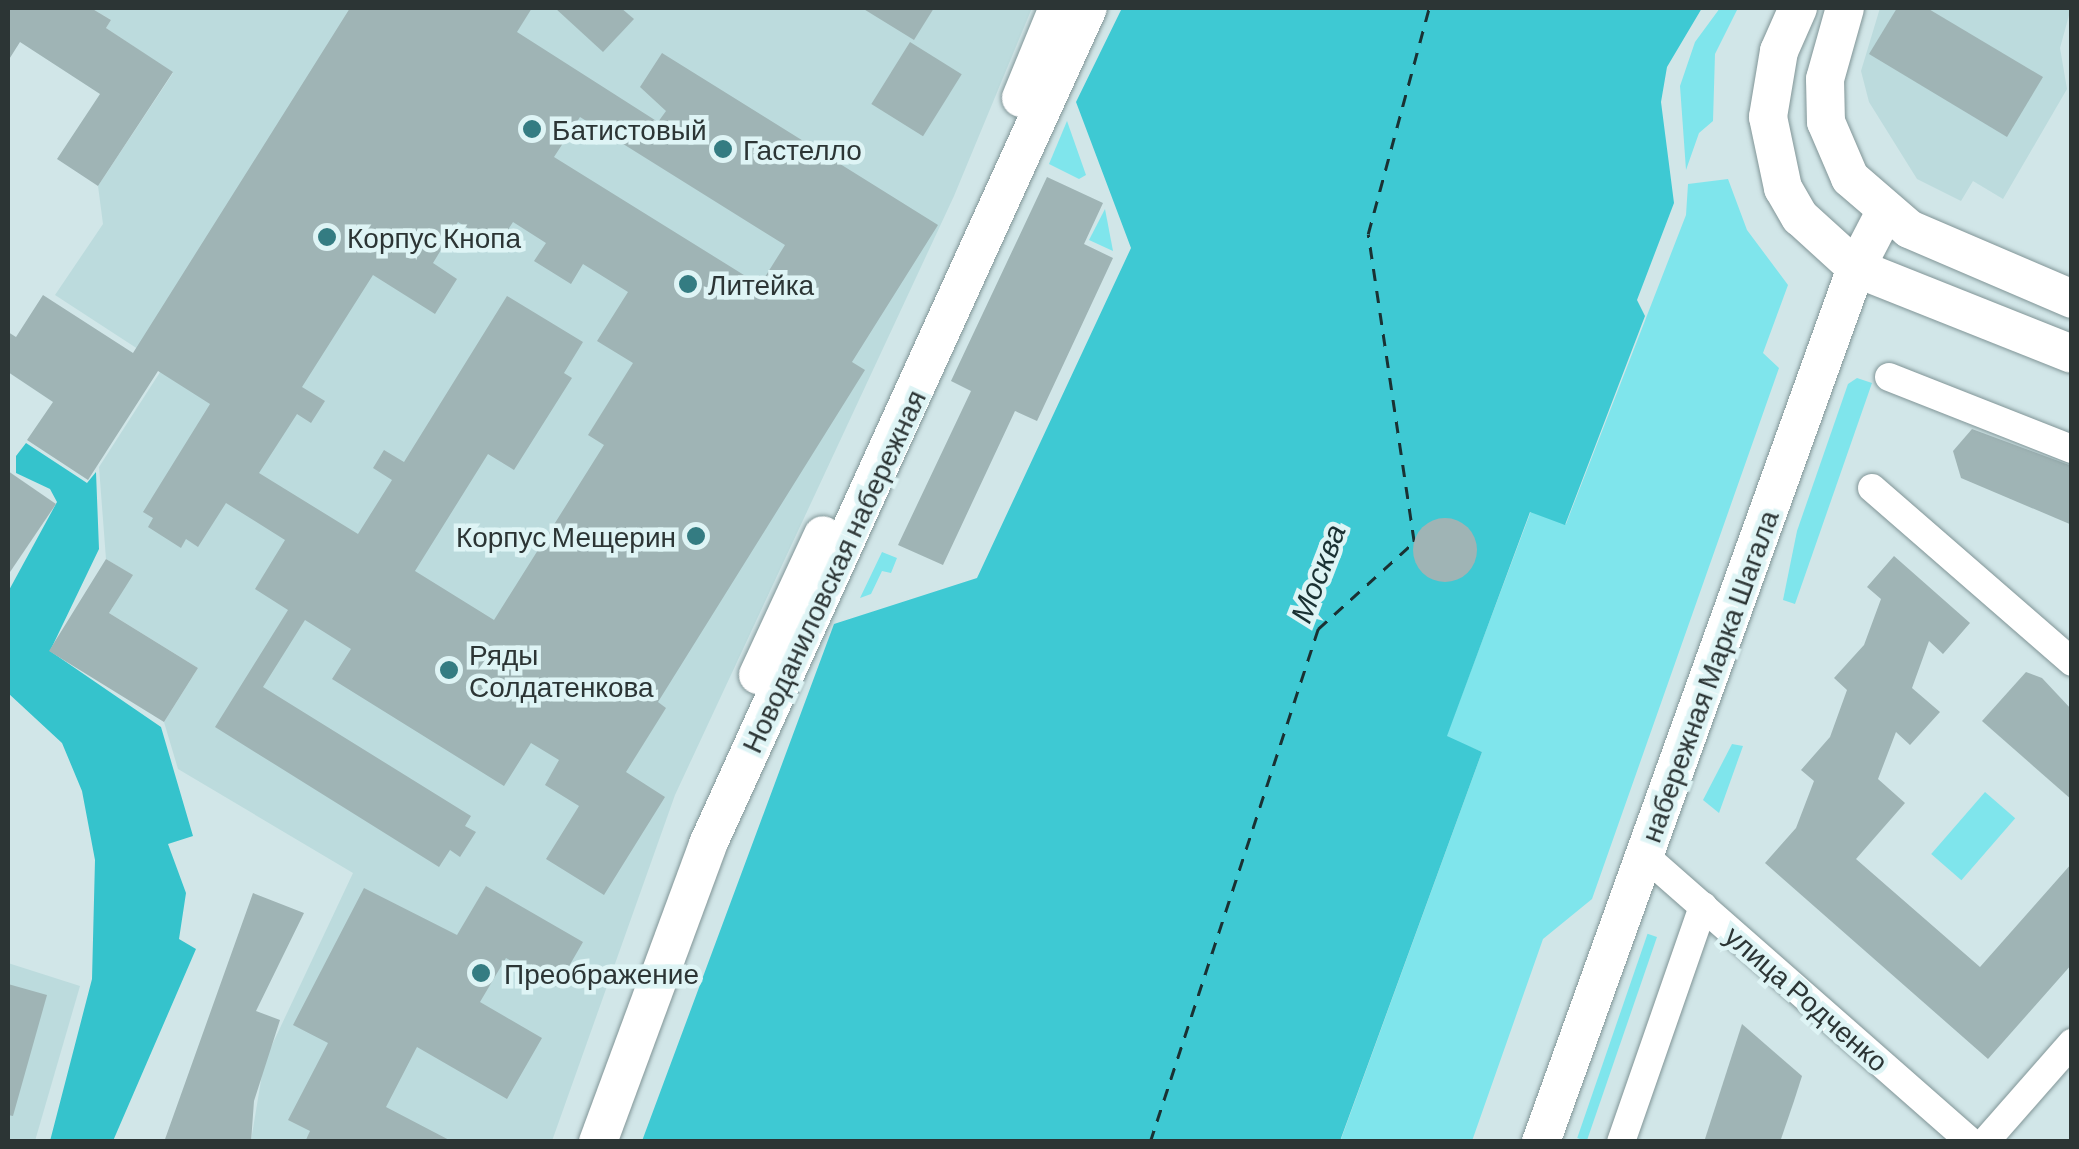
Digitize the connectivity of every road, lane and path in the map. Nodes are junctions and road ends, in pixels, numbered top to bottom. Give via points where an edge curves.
1 (1058, 8) edge
2 (1088, 8) edge
3 (1798, 8) edge
4 (1845, 8) edge
5 (1884, 214) junction
6 (1856, 268) junction
7 (2072, 299) edge
8 (2072, 354) edge
9 (1889, 378) dead end
10 (2072, 448) edge
11 (1872, 488) dead end
12 (2072, 662) edge
13 (1644, 855) junction
14 (1703, 906) junction
15 (2072, 1043) edge
16 (571, 1142) edge
17 (598, 1142) edge
18 (1541, 1142) edge
19 (1621, 1142) edge
20 (1971, 1142) edge
21 (1985, 1142) edge

1 - 16 main road, Новоданиловская набережная via 910,355 687,836
2 - 17 main road, Новоданиловская набережная via 708,844
3 - 6 main road via 1770,88 1774,154 1800,217
4 - 5 main road via 1828,60 1826,122 1850,178
5 - 6 main road, набережная Марка Шагала
5 - 7 main road
6 - 8 main road
6 - 13 main road, набережная Марка Шагала
9 - 10 street
11 - 12 street
13 - 14 street, улица Родченко
13 - 18 main road, набережная Марка Шагала
14 - 19 street
14 - 20 street, улица Родченко
15 - 21 street

